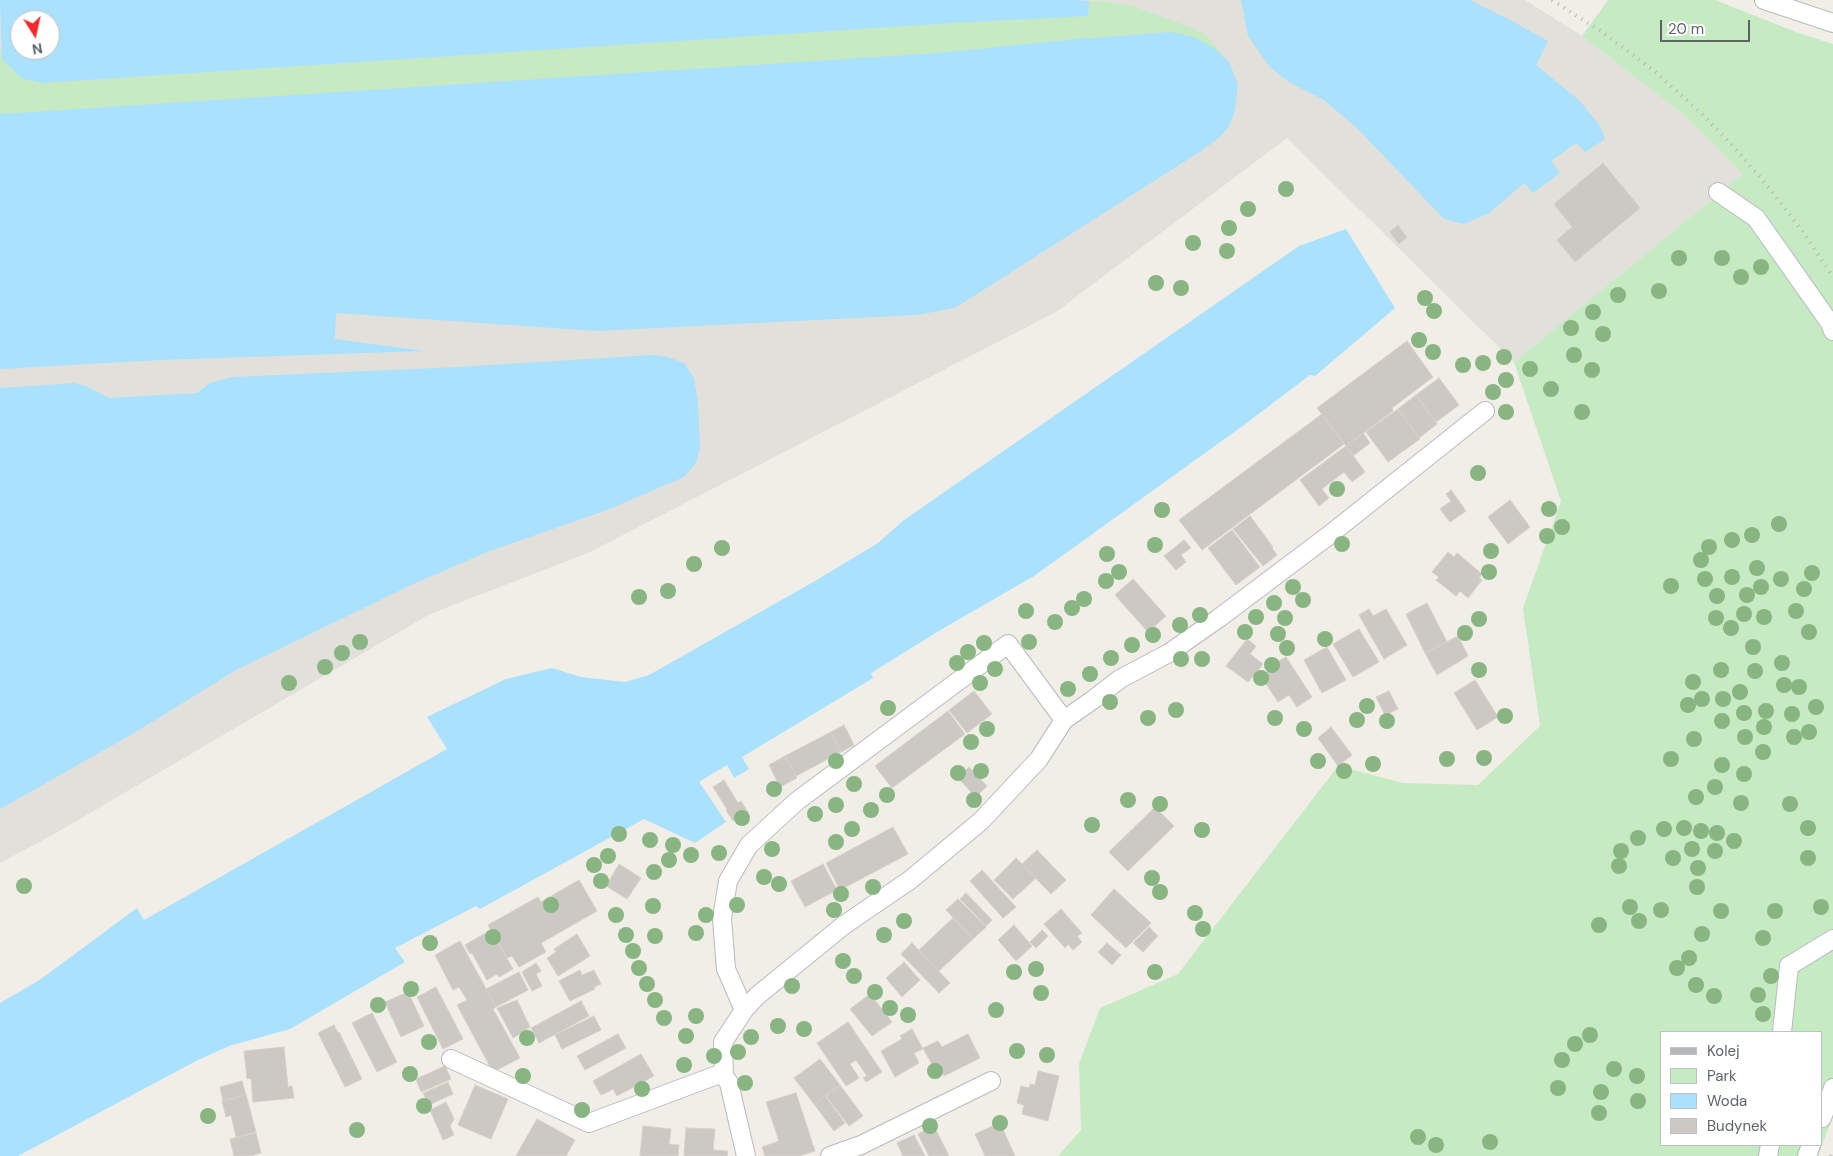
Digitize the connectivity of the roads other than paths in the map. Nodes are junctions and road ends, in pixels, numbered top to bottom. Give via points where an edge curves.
1 (1764, 0) edge
2 (1833, 24) edge
3 (1718, 192) dead end
4 (1833, 330) edge
5 (1485, 411) dead end
6 (1064, 720) junction
7 (1833, 939) edge
8 (744, 1010) junction
9 (1782, 1031) edge
10 (451, 1059) dead end
11 (724, 1076) junction
12 (991, 1080) dead end
13 (1833, 1088) edge
14 (1823, 1115) edge
15 (746, 1156) edge
16 (830, 1156) edge

1 - 2 lane
3 - 4 lane via 1756,218
5 - 6 lane via 1219,618 1169,653 1120,679
6 - 8 lane via 1039,759 981,821 910,880 844,925
6 - 8 lane via 1008,644 776,820 749,845 728,881 722,918 726,969
7 - 9 lane via 1789,966
8 - 11 lane via 723,1042
10 - 11 lane via 589,1123 718,1075
11 - 15 lane via 729,1083
12 - 16 lane
13 - 14 lane

